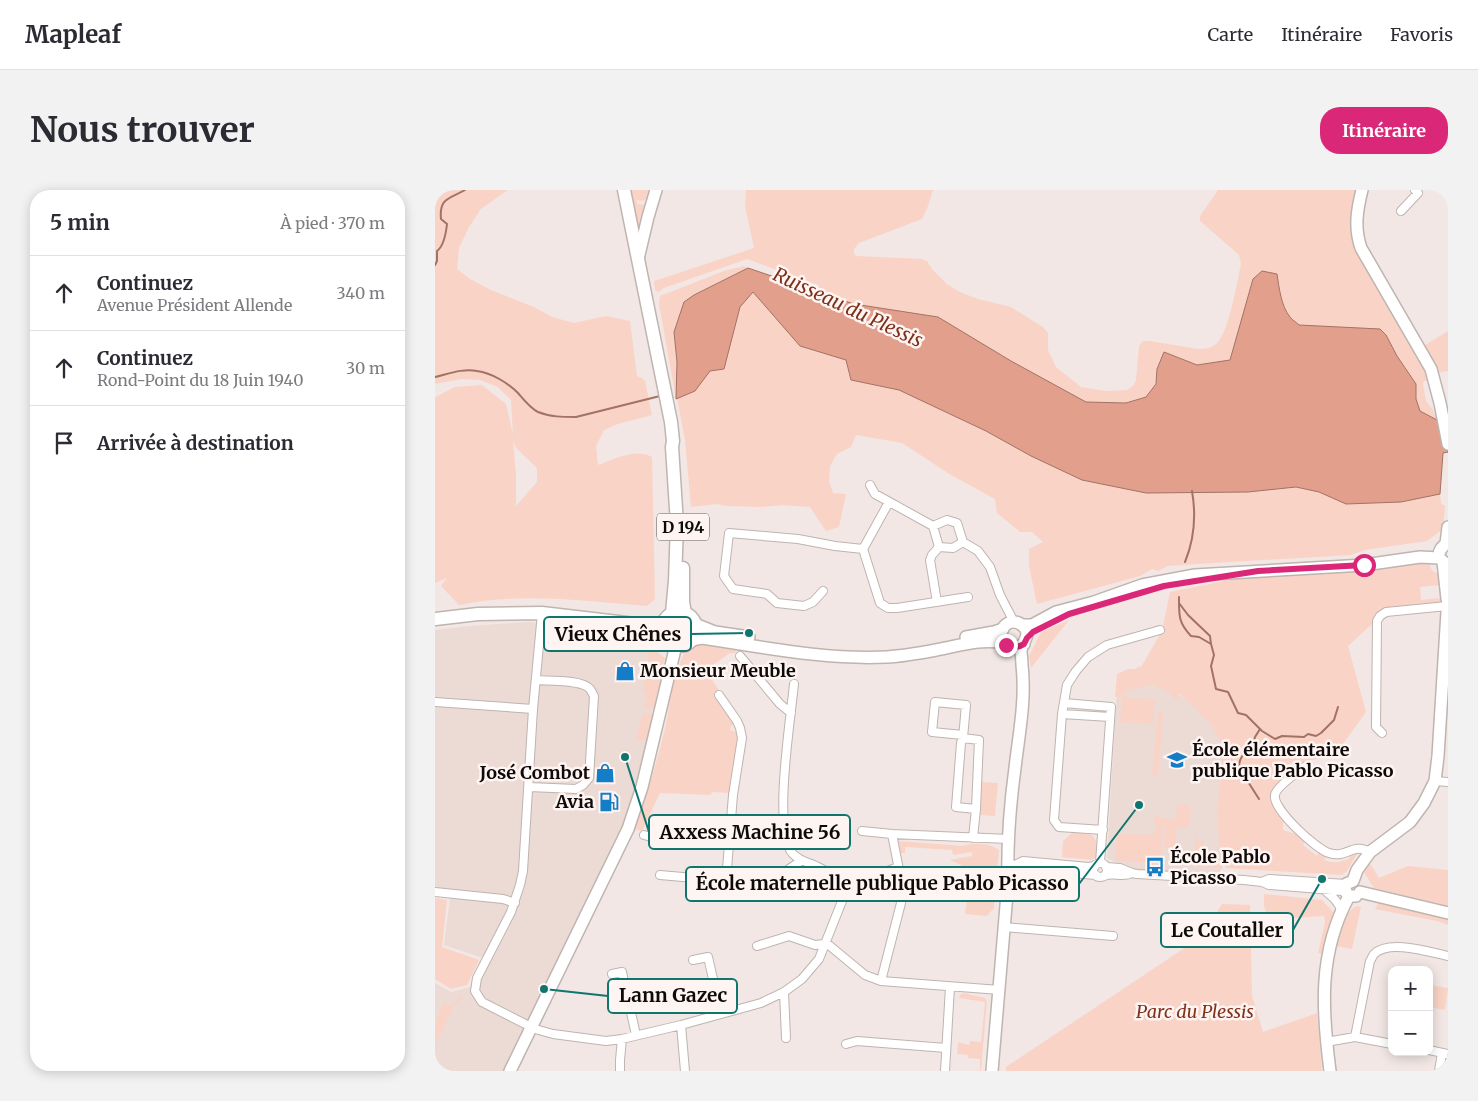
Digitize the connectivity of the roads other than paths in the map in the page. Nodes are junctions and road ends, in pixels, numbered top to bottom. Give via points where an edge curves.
1 (624, 190) edge
2 (656, 190) edge
3 (1362, 190) edge
4 (1418, 191) edge
5 (1401, 211) dead end
6 (638, 259) junction
7 (673, 441) junction
8 (1448, 444) edge
9 (870, 486) dead end
10 (889, 502) junction
11 (933, 526) junction
12 (1448, 527) edge
13 (963, 542) junction
14 (939, 547) junction
15 (863, 549) junction
16 (1444, 553) edge
17 (1258, 571) junction
18 (823, 591) dead end
19 (968, 597) dead end
20 (1447, 600) edge
21 (937, 602) junction
22 (542, 613) junction
23 (685, 613) junction
24 (672, 614) junction
25 (435, 620) edge
26 (695, 624) junction
27 (1011, 625) junction
28 (662, 629) junction
29 (1159, 630) dead end
30 (691, 640) junction
31 (1025, 641) junction
32 (676, 645) junction
33 (1007, 645) junction
34 (741, 656) dead end
35 (536, 680) junction
36 (795, 684) dead end
37 (1445, 688) edge
38 (719, 695) dead end
39 (435, 702) edge
40 (1064, 703) junction
41 (533, 709) junction
42 (791, 713) junction
43 (1062, 714) junction
44 (1110, 717) junction
45 (1382, 733) dead end
46 (963, 737) junction
47 (1306, 766) dead end
48 (1015, 769) junction
49 (1435, 781) junction
50 (1448, 782) edge
51 (529, 787) junction
52 (976, 808) junction
53 (1103, 830) junction
54 (862, 831) dead end
55 (892, 834) junction
56 (644, 835) dead end
57 (973, 838) junction
58 (1009, 839) junction
59 (729, 845) junction
60 (1370, 852) junction
61 (801, 861) junction
62 (1011, 865) junction
63 (898, 867) junction
64 (1100, 870) junction
65 (1132, 873) junction
66 (660, 875) dead end
67 (726, 881) junction
68 (1262, 882) junction
69 (848, 886) junction
70 (1348, 888) junction
71 (1323, 889) junction
72 (435, 892) edge
73 (515, 903) junction
74 (1341, 912) junction
75 (1448, 913) edge
76 (1004, 927) junction
77 (1113, 936) dead end
78 (825, 944) junction
79 (757, 946) dead end
80 (1448, 956) edge
81 (693, 960) dead end
82 (612, 974) dead end
83 (881, 981) junction
84 (950, 987) junction
85 (1000, 990) junction
86 (784, 992) junction
87 (721, 1014) junction
88 (681, 1025) junction
89 (531, 1027) junction
90 (636, 1035) junction
91 (1355, 1037) junction
92 (786, 1038) dead end
93 (622, 1039) junction
94 (1327, 1042) junction
95 (1388, 1043) edge
96 (846, 1044) dead end
97 (946, 1048) junction
98 (1445, 1053) edge
99 (510, 1071) edge
100 (620, 1071) edge
101 (685, 1071) edge
102 (945, 1071) edge
103 (992, 1071) edge
104 (1330, 1071) edge
105 (1439, 1071) edge

1 - 6 main road, D 194
2 - 6 main road
3 - 8 main road via 1357,217 1361,248 1431,369
4 - 5 street
6 - 7 main road, D 194
7 - 23 main road, D 194 via 681,490
7 - 24 main road, D 194 via 677,524
9 - 10 street via 875,494
10 - 11 street
10 - 15 street
11 - 13 street via 947,520 957,522
11 - 14 street
12 - 16 main road
13 - 14 street via 953,548
13 - 27 street via 978,552 989,567
14 - 21 street via 930,560
15 - 18 street via 729,533 723,576 733,590 767,594 777,603 805,606
15 - 21 street via 880,603 888,608 897,608
16 - 17 main road via 1364,565
16 - 20 main road
17 - 27 main road via 1160,581 1056,612 1032,624
17 - 31 main road via 1164,586 1069,614 1033,632
19 - 21 street
20 - 37 main road
20 - 45 street via 1386,612 1377,621 1376,727
22 - 25 main road via 478,614
22 - 28 main road
22 - 35 street
23 - 24 main road
23 - 26 main road
24 - 28 main road via 666,618
26 - 27 main road via 715,632 851,650 932,645 994,632
26 - 30 main road
27 - 31 main road via 1026,631
27 - 33 main road via 1001,635
28 - 32 main road via 664,637
29 - 40 street via 1107,646 1088,657 1067,685
30 - 32 main road
30 - 33 main road via 702,638 849,658 910,655 975,642 996,641
31 - 33 main road via 1016,648
31 - 48 main road via 1021,649 1024,680
32 - 89 main road via 642,787 628,829
33 - 48 main road via 1013,654 1019,685
34 - 42 street
35 - 41 street
35 - 51 street via 577,683 591,690 594,696 589,778 576,789
36 - 42 street
37 - 49 main road
38 - 59 street via 741,728
39 - 41 street
40 - 43 street
40 - 44 street via 1111,707
41 - 51 street
42 - 61 street via 782,800 784,830 791,852
43 - 44 street
43 - 53 street via 1054,820 1059,827
44 - 53 street
46 - 46 street via 932,732 935,702 966,705
46 - 52 street via 979,740
46 - 52 street via 956,807
47 - 60 street via 1276,792 1277,804 1304,836 1323,851 1341,854 1363,848
48 - 58 main road
49 - 50 street
49 - 60 main road via 1409,822
51 - 73 street via 523,870
52 - 57 street
53 - 64 street
54 - 55 street
55 - 57 street
55 - 63 street
56 - 59 street
57 - 58 street
58 - 62 main road
59 - 67 street
60 - 70 main road
61 - 67 street via 786,870 740,882
61 - 69 street via 835,875
62 - 64 street via 1070,873
62 - 64 street via 1023,861
62 - 76 main road
63 - 69 street
63 - 83 street via 901,903
64 - 65 street via 1120,868
64 - 65 street via 1108,874
65 - 68 street
66 - 67 street
68 - 70 street via 1269,879
68 - 71 street
69 - 78 street
70 - 71 street
70 - 74 main road
70 - 75 main road via 1359,884 1360,892
71 - 74 street via 1332,896
72 - 73 street
73 - 89 street via 477,978 475,991 482,1002
74 - 94 main road via 1325,975
76 - 77 street
76 - 85 main road
78 - 79 street via 815,945 789,936
78 - 83 street via 865,975
78 - 86 street via 819,959 802,980
80 - 91 street via 1400,946 1373,954
81 - 87 street via 709,957
82 - 90 street via 622,972
83 - 84 street
84 - 85 street
84 - 97 street
85 - 103 main road
86 - 87 street via 761,1003
86 - 92 street
87 - 88 street
88 - 90 street
88 - 101 street
89 - 93 street via 580,1039
89 - 99 main road
90 - 93 street
91 - 94 street
91 - 95 street
93 - 100 street
94 - 104 main road
96 - 97 street via 857,1041
97 - 102 street
98 - 105 street

